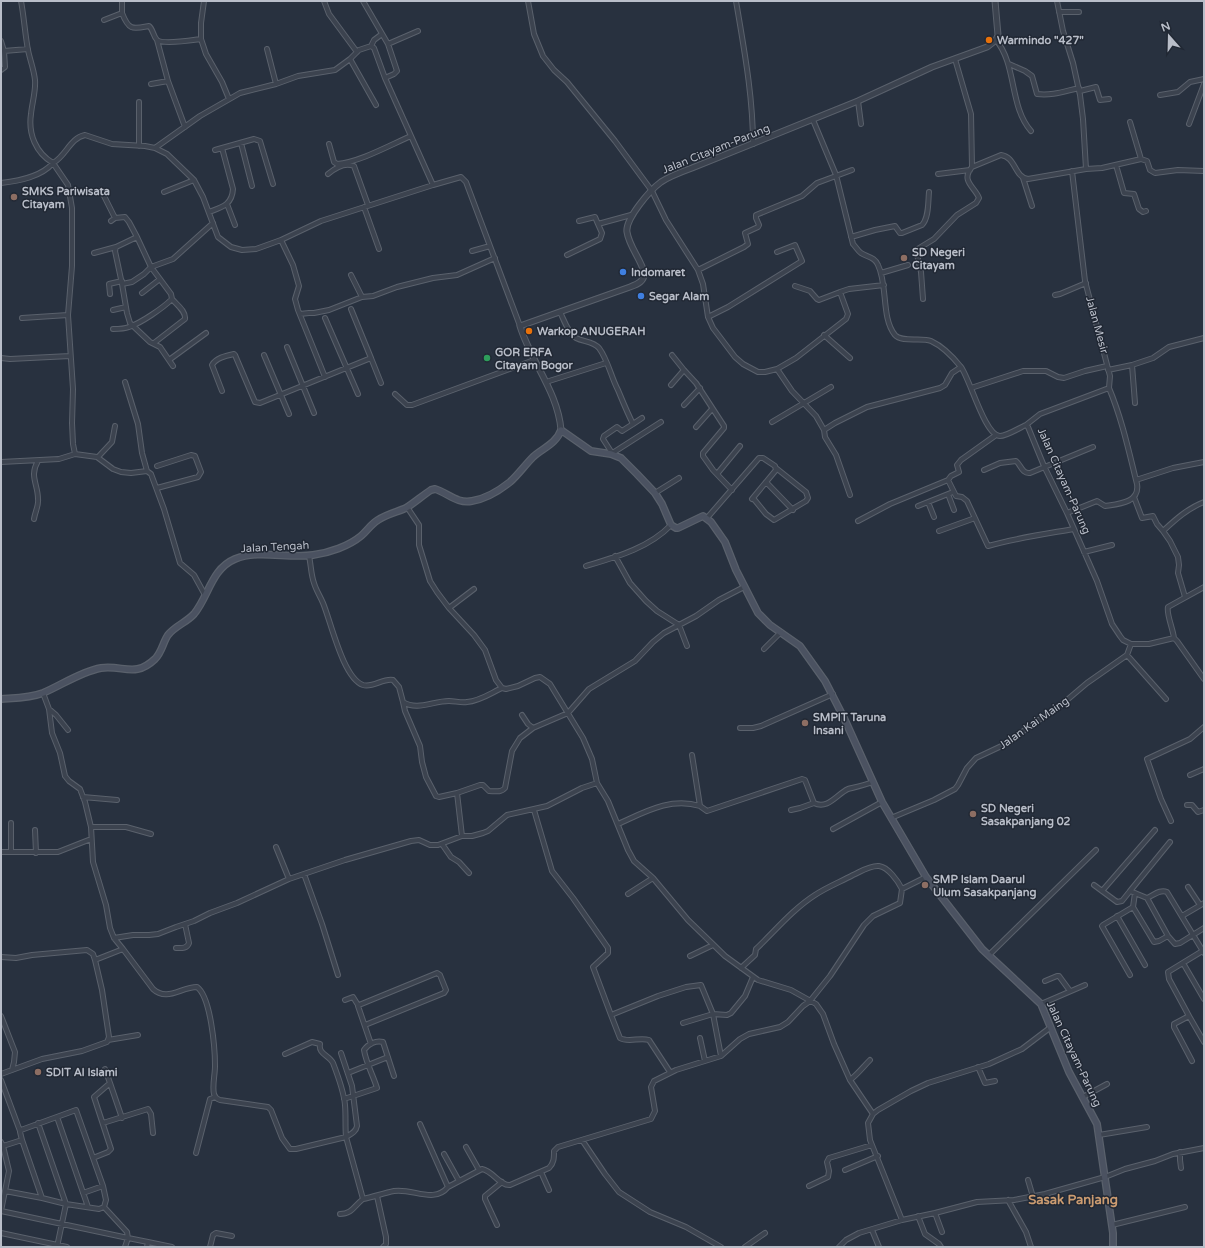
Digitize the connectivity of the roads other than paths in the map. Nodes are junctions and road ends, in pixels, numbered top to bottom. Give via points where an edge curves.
1 (21, 1) edge
2 (122, 1) edge
3 (204, 1) edge
4 (324, 1) edge
5 (364, 1) edge
6 (528, 1) edge
7 (736, 1) edge
8 (995, 1) edge
9 (1057, 1) edge
10 (1059, 12) junction
11 (1079, 12) dead end
12 (122, 14) junction
13 (104, 20) dead end
14 (418, 32) dead end
15 (382, 34) junction
16 (201, 39) junction
17 (1, 40) edge
18 (157, 40) junction
19 (996, 40) junction
20 (388, 44) junction
21 (371, 46) junction
22 (28, 49) junction
23 (267, 49) dead end
24 (4, 51) junction
25 (357, 52) junction
26 (350, 59) junction
27 (955, 60) junction
28 (1009, 64) junction
29 (1, 70) edge
30 (386, 78) junction
31 (1204, 79) edge
32 (168, 81) junction
33 (151, 84) dead end
34 (276, 84) junction
35 (1204, 84) edge
36 (1079, 90) junction
37 (1160, 95) dead end
38 (229, 99) junction
39 (1109, 99) dead end
40 (858, 101) junction
41 (140, 102) dead end
42 (376, 105) dead end
43 (813, 120) junction
44 (1130, 122) dead end
45 (861, 124) dead end
46 (1189, 124) dead end
47 (186, 127) junction
48 (1031, 131) dead end
49 (411, 136) junction
50 (240, 143) junction
51 (329, 144) dead end
52 (753, 144) junction
53 (139, 146) junction
54 (155, 148) junction
55 (222, 148) junction
56 (215, 150) dead end
57 (1141, 159) junction
58 (53, 163) junction
59 (1116, 165) junction
60 (971, 169) junction
61 (1086, 169) junction
62 (852, 170) dead end
63 (1204, 171) edge
64 (1072, 172) junction
65 (328, 174) dead end
66 (938, 174) dead end
67 (836, 175) junction
68 (1022, 178) junction
69 (194, 180) junction
70 (1, 183) edge
71 (273, 184) dead end
72 (433, 185) junction
73 (252, 186) dead end
74 (101, 190) dead end
75 (652, 191) junction
76 (164, 192) dead end
77 (929, 192) dead end
78 (227, 204) junction
79 (366, 206) junction
80 (1032, 206) dead end
81 (209, 212) junction
82 (1146, 212) dead end
83 (631, 215) junction
84 (115, 218) junction
85 (111, 221) dead end
86 (579, 221) dead end
87 (213, 223) junction
88 (598, 224) junction
89 (235, 225) dead end
90 (136, 237) junction
91 (851, 238) junction
92 (281, 240) junction
93 (490, 246) junction
94 (116, 247) junction
95 (379, 249) dead end
96 (472, 251) dead end
97 (778, 252) dead end
98 (94, 253) dead end
99 (567, 255) dead end
100 (495, 258) junction
101 (908, 265) dead end
102 (151, 266) junction
103 (698, 270) junction
104 (881, 273) junction
105 (351, 275) dead end
106 (160, 279) junction
107 (122, 282) junction
108 (1086, 283) junction
109 (884, 285) junction
110 (795, 286) dead end
111 (840, 292) junction
112 (142, 293) dead end
113 (110, 294) dead end
114 (1055, 295) dead end
115 (362, 298) junction
116 (923, 298) dead end
117 (172, 299) junction
118 (126, 307) junction
119 (350, 309) dead end
120 (113, 310) dead end
121 (560, 312) junction
122 (300, 314) junction
123 (68, 315) junction
124 (708, 317) junction
125 (22, 318) dead end
126 (325, 318) dead end
127 (133, 325) junction
128 (520, 326) junction
129 (113, 329) dead end
130 (206, 333) dead end
131 (824, 335) junction
132 (1204, 338) edge
133 (154, 344) junction
134 (287, 347) dead end
135 (264, 355) dead end
136 (672, 355) dead end
137 (70, 356) junction
138 (1, 358) edge
139 (371, 358) junction
140 (850, 358) dead end
141 (169, 360) junction
142 (534, 360) junction
143 (606, 363) junction
144 (1132, 365) junction
145 (173, 366) dead end
146 (961, 367) junction
147 (347, 368) junction
148 (1108, 368) junction
149 (776, 369) junction
150 (684, 370) junction
151 (326, 377) junction
152 (124, 382) dead end
153 (546, 382) junction
154 (381, 383) dead end
155 (671, 385) dead end
156 (304, 386) junction
157 (831, 387) dead end
158 (700, 388) junction
159 (971, 388) junction
160 (1109, 388) junction
161 (222, 391) dead end
162 (358, 394) dead end
163 (395, 394) dead end
164 (280, 396) junction
165 (804, 403) junction
166 (1135, 403) dead end
167 (684, 405) dead end
168 (712, 409) junction
169 (314, 413) dead end
170 (289, 414) dead end
171 (642, 418) dead end
172 (661, 422) dead end
173 (772, 422) dead end
174 (633, 424) junction
175 (1026, 425) junction
176 (115, 426) dead end
177 (696, 427) dead end
178 (561, 430) junction
179 (824, 430) junction
180 (996, 435) junction
181 (740, 446) dead end
182 (1093, 447) dead end
183 (611, 453) junction
184 (75, 454) junction
185 (98, 457) junction
186 (38, 461) junction
187 (1, 462) edge
188 (1204, 462) edge
189 (158, 466) dead end
190 (1044, 466) junction
191 (776, 468) junction
192 (984, 470) dead end
193 (147, 471) junction
194 (717, 474) junction
195 (680, 478) dead end
196 (948, 480) junction
197 (1136, 480) junction
198 (766, 482) junction
199 (157, 488) junction
200 (732, 490) junction
201 (953, 492) junction
202 (655, 493) junction
203 (948, 494) junction
204 (850, 495) dead end
205 (1134, 497) junction
206 (928, 502) junction
207 (1204, 502) edge
208 (918, 506) dead end
209 (407, 507) junction
210 (793, 510) junction
211 (954, 510) dead end
212 (1067, 513) junction
213 (934, 517) dead end
214 (707, 518) junction
215 (975, 518) junction
216 (34, 519) dead end
217 (858, 521) dead end
218 (671, 525) junction
219 (1074, 529) junction
220 (939, 531) dead end
221 (1163, 531) junction
222 (1112, 545) dead end
223 (1084, 552) junction
224 (308, 556) junction
225 (615, 556) junction
226 (586, 566) dead end
227 (744, 587) junction
228 (1204, 587) edge
229 (474, 589) dead end
230 (205, 595) junction
231 (1185, 597) junction
232 (449, 608) junction
233 (679, 625) junction
234 (781, 632) junction
235 (1174, 638) junction
236 (1131, 644) junction
237 (687, 646) dead end
238 (764, 649) dead end
239 (1127, 655) junction
240 (1204, 679) edge
241 (502, 688) junction
242 (42, 693) junction
243 (833, 694) junction
244 (1, 699) edge
245 (1166, 699) dead end
246 (403, 702) junction
247 (49, 709) junction
248 (568, 713) junction
249 (522, 715) dead end
250 (1204, 727) edge
251 (533, 728) junction
252 (740, 728) dead end
253 (68, 730) dead end
254 (692, 755) dead end
255 (1204, 769) edge
256 (1190, 775) dead end
257 (873, 782) junction
258 (598, 783) junction
259 (457, 793) junction
260 (83, 797) junction
261 (117, 800) dead end
262 (882, 802) junction
263 (814, 803) junction
264 (700, 806) junction
265 (1187, 806) dead end
266 (534, 810) junction
267 (791, 810) dead end
268 (1204, 810) edge
269 (891, 818) junction
270 (1172, 821) dead end
271 (11, 823) dead end
272 (618, 824) junction
273 (91, 827) junction
274 (833, 828) dead end
275 (35, 830) dead end
276 (1155, 830) dead end
277 (151, 834) dead end
278 (462, 836) junction
279 (91, 839) junction
280 (1170, 842) dead end
281 (442, 844) junction
282 (276, 847) dead end
283 (1096, 850) dead end
284 (1, 852) edge
285 (10, 852) junction
286 (36, 853) junction
287 (469, 873) dead end
288 (304, 874) junction
289 (926, 877) junction
290 (653, 878) junction
291 (289, 879) junction
292 (1094, 885) dead end
293 (1188, 887) dead end
294 (902, 889) junction
295 (1102, 891) junction
296 (1130, 891) junction
297 (628, 894) dead end
298 (1136, 894) junction
299 (1146, 898) junction
300 (1202, 904) edge
301 (1133, 907) junction
302 (1117, 916) junction
303 (1182, 916) junction
304 (185, 924) junction
305 (1204, 928) edge
306 (1193, 935) junction
307 (1168, 936) junction
308 (114, 938) junction
309 (713, 945) junction
310 (176, 948) dead end
311 (123, 949) junction
312 (1203, 951) edge
313 (989, 955) junction
314 (690, 956) dead end
315 (1, 958) edge
316 (95, 960) junction
317 (1183, 963) junction
318 (1145, 964) dead end
319 (741, 968) junction
320 (338, 975) dead end
321 (1130, 975) dead end
322 (753, 977) junction
323 (1045, 981) dead end
324 (1085, 985) dead end
325 (1070, 991) junction
326 (1204, 999) edge
327 (345, 1000) dead end
328 (810, 1001) junction
329 (1040, 1004) junction
330 (358, 1005) junction
331 (713, 1014) junction
332 (611, 1015) junction
333 (1, 1016) edge
334 (1189, 1016) junction
335 (684, 1023) dead end
336 (365, 1025) junction
337 (1051, 1027) junction
338 (138, 1035) dead end
339 (700, 1038) dead end
340 (108, 1040) junction
341 (1204, 1042) edge
342 (371, 1044) junction
343 (341, 1053) dead end
344 (285, 1054) dead end
345 (721, 1056) junction
346 (388, 1057) junction
347 (870, 1060) dead end
348 (1192, 1061) dead end
349 (704, 1062) junction
350 (368, 1065) junction
351 (978, 1067) junction
352 (105, 1069) dead end
353 (12, 1070) junction
354 (670, 1072) junction
355 (348, 1073) junction
356 (1, 1074) edge
357 (394, 1076) dead end
358 (1, 1080) edge
359 (850, 1080) junction
360 (995, 1081) dead end
361 (110, 1083) junction
362 (1107, 1084) dead end
363 (216, 1097) junction
364 (354, 1097) junction
365 (1083, 1097) junction
366 (344, 1099) junction
367 (873, 1114) junction
368 (57, 1117) junction
369 (122, 1118) junction
370 (38, 1123) junction
371 (103, 1123) junction
372 (420, 1124) dead end
373 (1147, 1127) dead end
374 (20, 1131) junction
375 (153, 1133) dead end
376 (1099, 1135) junction
377 (346, 1137) junction
378 (22, 1140) junction
379 (582, 1140) junction
380 (2, 1145) edge
381 (872, 1145) junction
382 (466, 1147) dead end
383 (1204, 1148) edge
384 (1180, 1152) junction
385 (196, 1153) dead end
386 (444, 1154) dead end
387 (878, 1156) junction
388 (93, 1158) junction
389 (1181, 1168) dead end
390 (479, 1170) junction
391 (845, 1170) dead end
392 (541, 1172) junction
393 (1105, 1177) junction
394 (1028, 1180) dead end
395 (459, 1181) junction
396 (502, 1182) junction
397 (103, 1186) junction
398 (809, 1186) dead end
399 (448, 1187) junction
400 (549, 1190) dead end
401 (6, 1191) junction
402 (83, 1193) junction
403 (377, 1196) junction
404 (1033, 1197) junction
405 (42, 1198) junction
406 (363, 1199) junction
407 (1008, 1200) junction
408 (66, 1204) junction
409 (88, 1207) junction
410 (104, 1207) junction
411 (1185, 1207) dead end
412 (1, 1211) edge
413 (935, 1213) junction
414 (340, 1214) dead end
415 (918, 1216) junction
416 (902, 1220) junction
417 (62, 1223) junction
418 (497, 1225) dead end
419 (1112, 1225) junction
420 (872, 1230) junction
421 (942, 1232) dead end
422 (1, 1233) edge
423 (765, 1233) dead end
424 (232, 1236) dead end
425 (128, 1238) junction
426 (148, 1245) edge
427 (57, 1246) edge
428 (67, 1247) edge
429 (125, 1247) edge
430 (172, 1247) edge
431 (210, 1247) edge
432 (384, 1247) edge
433 (721, 1247) edge
434 (745, 1247) edge
435 (839, 1247) edge
436 (879, 1247) edge
437 (941, 1247) edge
438 (1031, 1247) edge
439 (1113, 1247) edge

1 - 22 street
2 - 12 street
3 - 16 street
4 - 25 street via 329,14
5 - 15 street
6 - 75 street via 534,34 543,56 615,141
7 - 52 street via 749,81
8 - 19 street via 998,32
9 - 10 street
10 - 11 street
10 - 36 street
12 - 13 street
12 - 18 street via 129,27 150,26
14 - 20 street
15 - 20 street
15 - 21 street
16 - 18 street via 172,42
16 - 38 street
17 - 24 street
18 - 32 street
19 - 27 street, Jalan Citayam-Parung via 987,47
19 - 28 street
20 - 30 street via 397,71
21 - 25 street
21 - 30 street
22 - 24 street
22 - 58 street via 35,80 31,134 44,157
23 - 34 street
24 - 29 street via 5,67
25 - 26 street
26 - 34 street via 335,70 298,76
26 - 42 street
27 - 40 street, Jalan Citayam-Parung via 932,67
27 - 60 street via 972,121
28 - 36 street via 1032,76 1037,94
28 - 48 street via 1023,121
30 - 49 street
31 - 37 street via 1190,82 1178,92
32 - 33 street
32 - 47 street
34 - 38 street via 240,93
35 - 46 street
36 - 39 street via 1096,87 1100,100
36 - 61 street
38 - 47 street
40 - 43 street, Jalan Citayam-Parung
40 - 45 street
41 - 53 street
43 - 52 street, Jalan Citayam-Parung
43 - 67 street
44 - 57 street
47 - 54 street
49 - 51 street via 372,153 337,164 334,162
49 - 72 street
50 - 55 street
50 - 71 street via 254,139 260,141
50 - 73 street
52 - 75 street, Jalan Citayam-Parung via 672,176
53 - 54 street
53 - 58 street via 112,144 89,135 81,136 75,139 64,154
54 - 69 street via 168,154
55 - 56 street
55 - 78 street via 233,189
57 - 59 street
57 - 63 street via 1147,161 1151,172 1156,173 1178,170
58 - 70 street via 47,170 15,182
58 - 123 street via 66,182 70,195 72,254
59 - 61 street
59 - 82 street via 1124,194 1134,194 1140,210
60 - 66 street
60 - 68 street via 995,157 1004,156 1011,159
60 - 116 street via 969,184 978,194 979,200 916,250
61 - 64 street
62 - 67 street
64 - 68 street via 1031,179
64 - 108 street, Jalan Mesir
65 - 79 street via 341,166 354,166
67 - 91 street
67 - 103 street via 817,183 802,196 756,215 759,225 746,233 748,244
68 - 80 street
69 - 76 street
69 - 81 street
72 - 79 street
72 - 93 street via 458,177 464,180
74 - 84 street
75 - 83 street, Jalan Citayam-Parung
75 - 103 street via 666,220
77 - 91 street via 924,224 902,233 896,226
78 - 81 street
78 - 89 street
79 - 92 street via 321,220
79 - 95 street
81 - 87 street
83 - 88 street
83 - 121 street via 626,227 629,240 644,272 641,282
84 - 85 street
84 - 90 street via 128,219
86 - 88 street via 595,217
87 - 92 street via 218,237 236,250 248,250
87 - 102 street via 173,259
88 - 99 street via 602,233 600,239
90 - 94 street
90 - 102 street
91 - 104 street via 861,253 876,261
92 - 122 street via 294,265 299,286 295,299
93 - 96 street
93 - 100 street
94 - 98 street
94 - 107 street
97 - 124 street via 795,245 802,261
100 - 115 street via 457,275 433,278
100 - 128 street
101 - 104 street
102 - 106 street
102 - 107 street via 136,280
103 - 124 street
104 - 109 street
105 - 115 street
106 - 112 street
106 - 117 street via 172,294
107 - 113 street via 109,284
107 - 118 street
108 - 114 street
108 - 148 street, Jalan Mesir
109 - 111 street
109 - 146 street via 888,315 895,335 903,339 931,341
110 - 111 street via 808,289 819,300
111 - 131 street via 848,316
115 - 122 street via 314,314
117 - 127 street via 164,307
117 - 133 street via 185,315 185,319
118 - 120 street
118 - 127 street via 129,321
119 - 139 street
121 - 128 street
121 - 143 street via 574,336 596,344
122 - 151 street
123 - 125 street
123 - 137 street
124 - 149 street via 716,332 743,364 758,372
126 - 147 street
127 - 129 street via 124,329
127 - 133 street
128 - 142 street
130 - 141 street
131 - 140 street
131 - 149 street via 796,358
132 - 144 street via 1170,347 1153,358
133 - 141 street via 160,347
134 - 156 street
135 - 164 street
136 - 150 street
137 - 138 street
137 - 184 street
139 - 147 street
139 - 154 street
141 - 145 street
142 - 153 street
142 - 163 street via 412,406
143 - 153 street
143 - 174 street
144 - 148 street
144 - 166 street
146 - 159 street
146 - 179 street via 952,373 945,385 940,388 867,407
147 - 151 street
147 - 162 street
148 - 159 street via 1084,371 1064,378 1046,371 1023,371
148 - 160 street, Jalan Mesir
149 - 165 street
150 - 155 street
150 - 158 street
151 - 156 street
152 - 193 street via 138,424
153 - 178 street via 556,406
156 - 164 street
156 - 169 street
157 - 165 street
158 - 167 street
158 - 168 street
159 - 180 street via 990,429
160 - 175 street via 1040,414
160 - 197 street, Jalan Mesir via 1124,432
161 - 164 street via 212,366 216,360 234,354 256,403 260,404
164 - 170 street
165 - 173 street
165 - 179 street
168 - 177 street
168 - 194 street via 724,428 703,456
171 - 174 street
172 - 183 street
174 - 183 street via 622,431 617,427 604,436 603,439
175 - 180 street, Jalan Citayam-Parung via 1003,436
175 - 190 street, Jalan Citayam-Parung via 1030,429
176 - 185 street via 112,442
178 - 183 main road via 591,450
178 - 209 main road, Jalan Tengah via 552,444 534,456 511,481 485,497 471,502 460,502 435,489
179 - 204 street
180 - 196 street via 961,460 957,464 959,472
181 - 194 street
182 - 190 street
183 - 202 main road via 621,458
184 - 185 street
184 - 186 street via 60,459
185 - 193 street via 117,471
186 - 187 street
186 - 216 street via 33,476 38,499
188 - 197 street via 1173,468
189 - 199 street via 191,455 196,456 201,472 198,477
190 - 192 street via 1028,473 1016,461 1012,461
190 - 212 street, Jalan Citayam-Parung
191 - 198 street
191 - 200 street via 760,457
191 - 210 street via 808,495 806,501
193 - 199 street
194 - 200 street
195 - 202 street
196 - 201 street
196 - 217 street via 890,504
197 - 205 street via 1138,489
198 - 210 street
198 - 210 street via 752,498 772,519
199 - 230 street via 180,563 194,575
200 - 214 street
201 - 203 street
201 - 215 street via 967,501
202 - 218 main road
203 - 206 street
203 - 211 street
205 - 212 street via 1128,501 1105,506 1097,501
205 - 221 street via 1142,518 1153,516
206 - 208 street
206 - 213 street
207 - 221 street
209 - 224 main road, Jalan Tengah via 380,518 356,539 331,551
209 - 232 street via 419,525 419,545 430,580
212 - 219 street, Jalan Citayam-Parung
214 - 218 main road via 702,516 678,528
214 - 227 main road, Jalan Citayam-Parung via 724,542
215 - 219 street via 988,546 1011,539
215 - 220 street
218 - 225 street via 651,542
219 - 223 street, Jalan Citayam-Parung
221 - 231 street via 1178,557 1178,573
222 - 223 street
223 - 236 street, Jalan Citayam-Parung via 1114,627 1123,640
224 - 230 main road, Jalan Tengah via 257,556 235,559 216,575
224 - 246 street via 314,584 348,669 363,685 393,680
225 - 226 street
225 - 233 street via 630,583 646,601
227 - 233 street
227 - 234 main road, Jalan Citayam-Parung via 761,617
228 - 231 street
229 - 232 street
230 - 242 main road, Jalan Tengah via 193,615 173,630 158,656 146,665 135,670 97,669
231 - 235 street via 1167,609
232 - 241 street via 485,650 496,680
233 - 237 street
233 - 248 street via 657,637 635,661 589,689
234 - 238 street
234 - 243 main road, Jalan Citayam-Parung via 804,650
235 - 236 street via 1149,644
235 - 240 street via 1178,640
236 - 239 street
239 - 245 street
239 - 269 street, Jalan Kai Maing via 1010,742 976,758 955,789
241 - 246 street via 467,702 449,701 414,706
241 - 248 street via 511,688 540,677 550,684
242 - 244 main road, Jalan Tengah via 29,697
242 - 247 street
243 - 252 street via 761,726
243 - 257 main road, Jalan Citayam-Parung
246 - 259 street via 420,746 426,777 436,796
247 - 253 street
247 - 260 street via 52,733 65,776 80,789
248 - 251 street
248 - 258 street via 590,753
249 - 251 street
250 - 270 street via 1190,739 1147,759
251 - 259 street via 520,738 512,751 503,790 489,791 480,785
254 - 264 street
255 - 256 street
257 - 262 main road, Jalan Citayam-Parung
257 - 263 street via 848,790 824,804
258 - 266 street
258 - 272 street
259 - 278 street
260 - 261 street
260 - 273 street
262 - 269 main road, Jalan Citayam-Parung
262 - 274 street
263 - 264 street via 805,780 802,779 712,810 707,811
263 - 267 street
264 - 272 street via 669,804
265 - 268 street via 1192,805 1198,812
266 - 278 street via 507,815 488,831
266 - 332 street via 552,871 608,948 608,953 593,967
269 - 289 main road, Jalan Citayam-Parung
271 - 285 street
272 - 290 street via 634,861
273 - 277 street via 126,827
273 - 279 street
275 - 286 street
276 - 295 street
278 - 281 street
279 - 286 street via 64,850
279 - 308 street via 93,862
280 - 296 street
281 - 287 street via 451,857
281 - 288 street via 433,846 415,840
282 - 291 street
283 - 313 street
284 - 285 street
285 - 286 street
288 - 291 street
288 - 320 street
289 - 294 street
289 - 313 main road, Jalan Citayam-Parung via 973,939
290 - 297 street
290 - 309 street
291 - 304 street
292 - 295 street
293 - 300 street
294 - 319 street via 885,868 880,866 856,874 804,903 756,949 755,956
294 - 328 street via 900,903 873,916 864,925 835,970
295 - 296 street via 1117,902
296 - 298 street
298 - 299 street
298 - 301 street
299 - 303 street via 1159,892 1168,892
299 - 307 street
300 - 303 street
301 - 302 street
301 - 307 street via 1154,942
302 - 318 street
302 - 321 street via 1102,926
303 - 306 street
304 - 308 street via 153,935
304 - 310 street via 188,946
305 - 306 street
306 - 307 street via 1178,944
306 - 312 street
308 - 311 street
309 - 314 street
309 - 319 street
311 - 316 street
311 - 363 street via 159,994 177,993 194,987 202,992 213,1033
312 - 317 street
313 - 329 main road, Jalan Citayam-Parung
315 - 316 street via 87,950 93,954
316 - 340 street via 102,990
317 - 326 street
317 - 334 street via 1168,972 1168,976
319 - 322 street
322 - 328 street via 791,990
322 - 331 street via 745,996 731,1013
323 - 325 street via 1059,976
324 - 325 street
325 - 329 street
327 - 330 street via 354,996
328 - 345 street via 784,1024 744,1036
328 - 359 street via 816,1004 823,1014
329 - 337 main road, Jalan Citayam-Parung
330 - 336 street
330 - 336 street via 437,974 440,975 446,990
331 - 332 street via 701,985 697,984 646,1000
331 - 335 street
331 - 345 street
332 - 354 street via 620,1038 649,1040
333 - 353 street via 14,1052
334 - 341 street
334 - 348 street via 1174,1024 1174,1027
336 - 342 street
337 - 351 street via 1022,1049
337 - 365 main road, Jalan Citayam-Parung via 1069,1072
338 - 340 street
339 - 349 street
340 - 353 street via 103,1045 42,1059
342 - 346 street via 383,1042
342 - 350 street via 364,1050
343 - 355 street
344 - 366 street via 312,1042 320,1044 321,1052 333,1063
345 - 349 street
346 - 350 street
346 - 357 street
347 - 359 street
349 - 354 street
350 - 355 street
350 - 364 street via 377,1088
351 - 360 street via 985,1083
351 - 367 street via 928,1083
352 - 361 street
353 - 356 street
354 - 379 street via 652,1083 655,1111 651,1119
355 - 364 street
358 - 374 street
359 - 367 street
361 - 369 street
361 - 371 street via 94,1098
362 - 365 street
363 - 377 street via 220,1100 268,1107 290,1149
363 - 385 street via 210,1099
364 - 366 street
364 - 377 street via 357,1129
365 - 376 main road, Jalan Citayam-Parung via 1097,1124
366 - 377 street
367 - 381 street via 868,1123
368 - 370 street
368 - 388 street via 76,1110
368 - 402 street
369 - 371 street
369 - 375 street via 148,1109
370 - 374 street
370 - 408 street
371 - 388 street via 111,1149
372 - 399 street
373 - 376 street
374 - 378 street
376 - 393 main road, Jalan Citayam-Parung
377 - 406 street
378 - 380 street
378 - 405 street
379 - 392 street via 555,1149 552,1165
379 - 433 street via 619,1192 650,1212 686,1227
380 - 401 street via 9,1171
381 - 387 street
381 - 398 street via 829,1158 828,1177
382 - 390 street
383 - 384 street
384 - 389 street
384 - 393 street via 1125,1168
386 - 395 street
387 - 391 street
387 - 416 street
388 - 397 street
390 - 395 street
390 - 396 street via 487,1170
392 - 396 street via 510,1185 504,1185
392 - 400 street
393 - 404 street
393 - 419 main road, Jalan Citayam-Parung
394 - 404 street
395 - 399 street
396 - 418 street via 485,1199
397 - 402 street
397 - 410 street via 106,1200
399 - 403 street via 444,1192 435,1195 400,1191
401 - 405 street
401 - 412 street
402 - 409 street
403 - 406 street
403 - 432 street via 387,1241
404 - 407 street
405 - 408 street
406 - 414 street via 347,1214
407 - 413 street via 977,1202
407 - 438 street via 1026,1232
408 - 409 street
408 - 417 street
409 - 410 street
410 - 425 street via 128,1232
411 - 419 street
412 - 417 street
413 - 415 street
413 - 421 street
415 - 416 street
415 - 437 street via 924,1234
416 - 420 street
417 - 425 street
417 - 427 street
419 - 439 main road, Jalan Citayam-Parung
420 - 435 street via 851,1237
420 - 436 street
422 - 427 street
423 - 434 street
424 - 431 street via 216,1233
425 - 426 street
425 - 429 street
426 - 430 street
427 - 428 street

